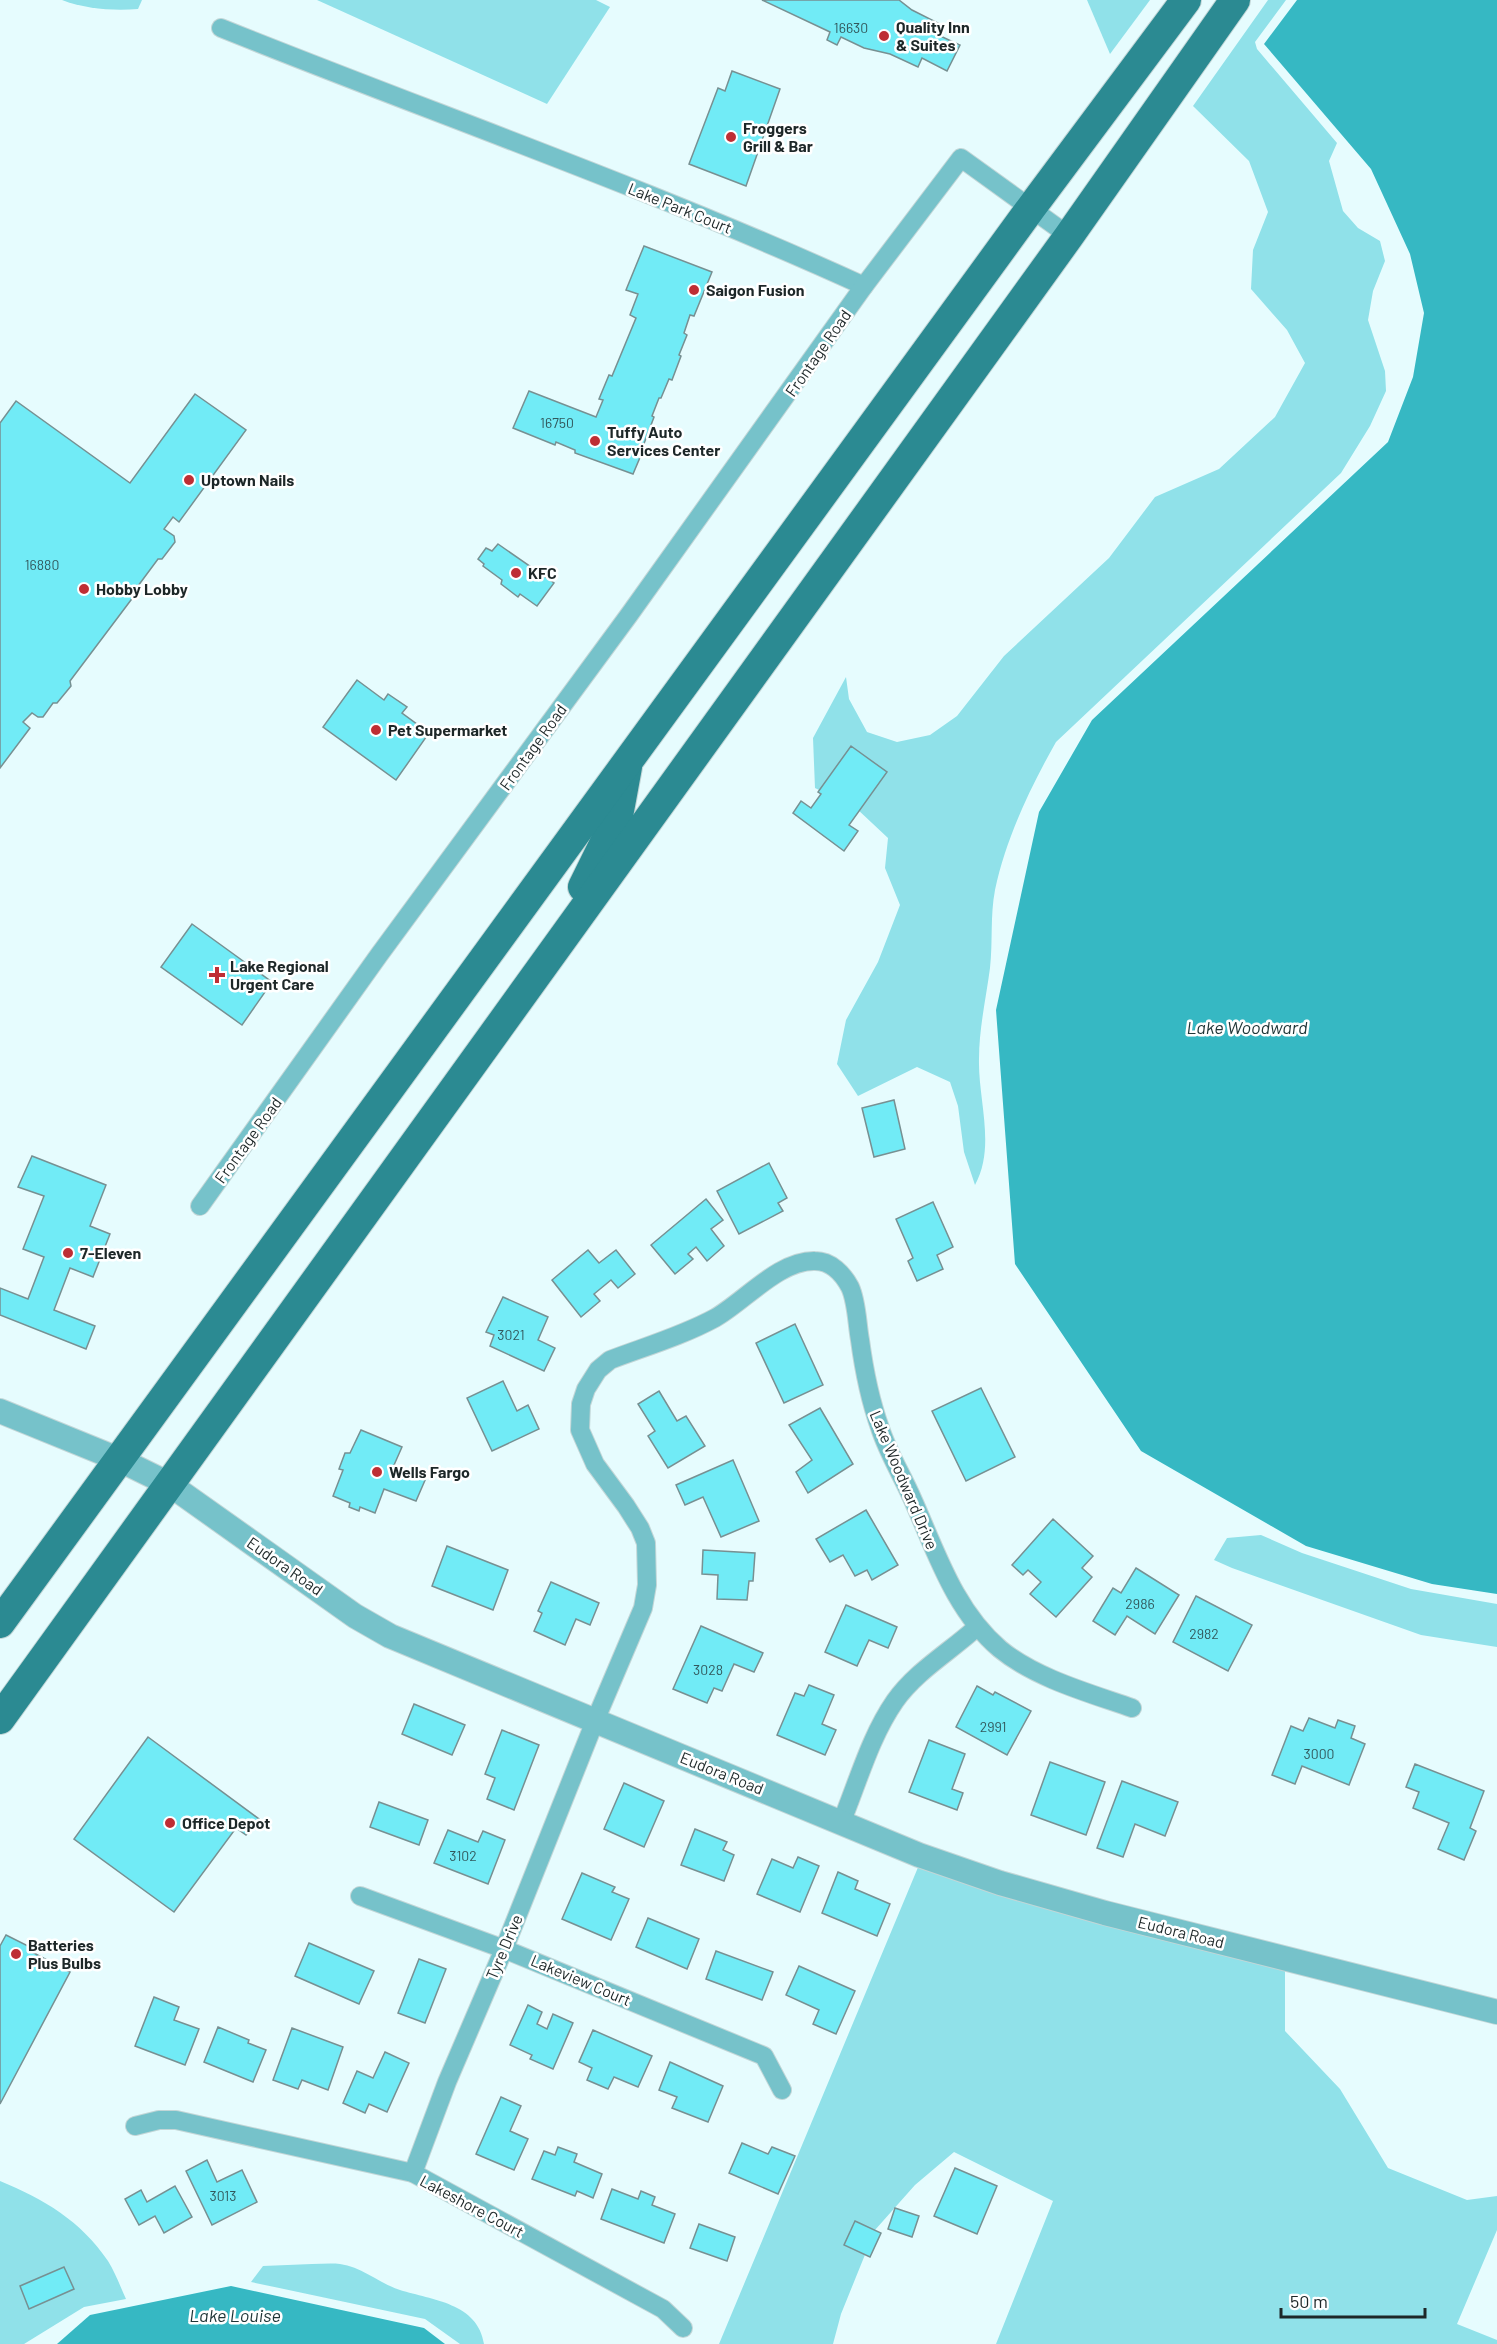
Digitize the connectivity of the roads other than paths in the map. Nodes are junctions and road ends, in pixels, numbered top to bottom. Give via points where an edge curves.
1 (1186, 0) edge
2 (1235, 0) edge
3 (221, 28) dead end
4 (1031, 208) junction
5 (1069, 236) junction
6 (864, 286) junction
7 (627, 762) junction
8 (546, 963) junction
9 (201, 1206) dead end
10 (0, 1411) edge
11 (118, 1459) junction
12 (169, 1484) junction
13 (0, 1623) edge
14 (977, 1628) junction
15 (1132, 1708) dead end
16 (0, 1719) edge
17 (595, 1721) junction
18 (841, 1823) junction
19 (360, 1896) dead end
20 (504, 1949) junction
21 (1497, 2012) edge
22 (782, 2090) dead end
23 (135, 2126) dead end
24 (412, 2174) junction
25 (683, 2328) dead end

1 - 4 main road
2 - 5 main road
3 - 6 street, Lake Park Court via 681,208
4 - 5 street
4 - 6 street via 962,158
4 - 7 main road
5 - 8 main road
6 - 9 street, Frontage Road
7 - 8 main road via 618,816
7 - 11 main road
8 - 12 main road
10 - 11 street, Eudora Road
11 - 12 street, Eudora Road
11 - 13 main road
12 - 16 main road
12 - 17 street, Eudora Road via 355,1616 390,1636
14 - 15 street, Lake Woodward Drive via 1024,1665
14 - 17 street, Lake Woodward Drive via 944,1573 880,1430 865,1377 850,1288 831,1265 806,1261 773,1276 713,1319 609,1360 586,1389 579,1418 585,1444 640,1528 648,1561 643,1608
14 - 18 street via 911,1682 896,1700 881,1725
17 - 18 street, Eudora Road
17 - 20 street, Tyre Drive
18 - 21 street, Eudora Road via 1011,1886
19 - 20 street, Lakeview Court
20 - 22 street, Lakeview Court via 764,2056
20 - 24 street, Tyre Drive
23 - 24 street, Lakeshore Court via 176,2120
24 - 25 street, Lakeshore Court via 663,2309

